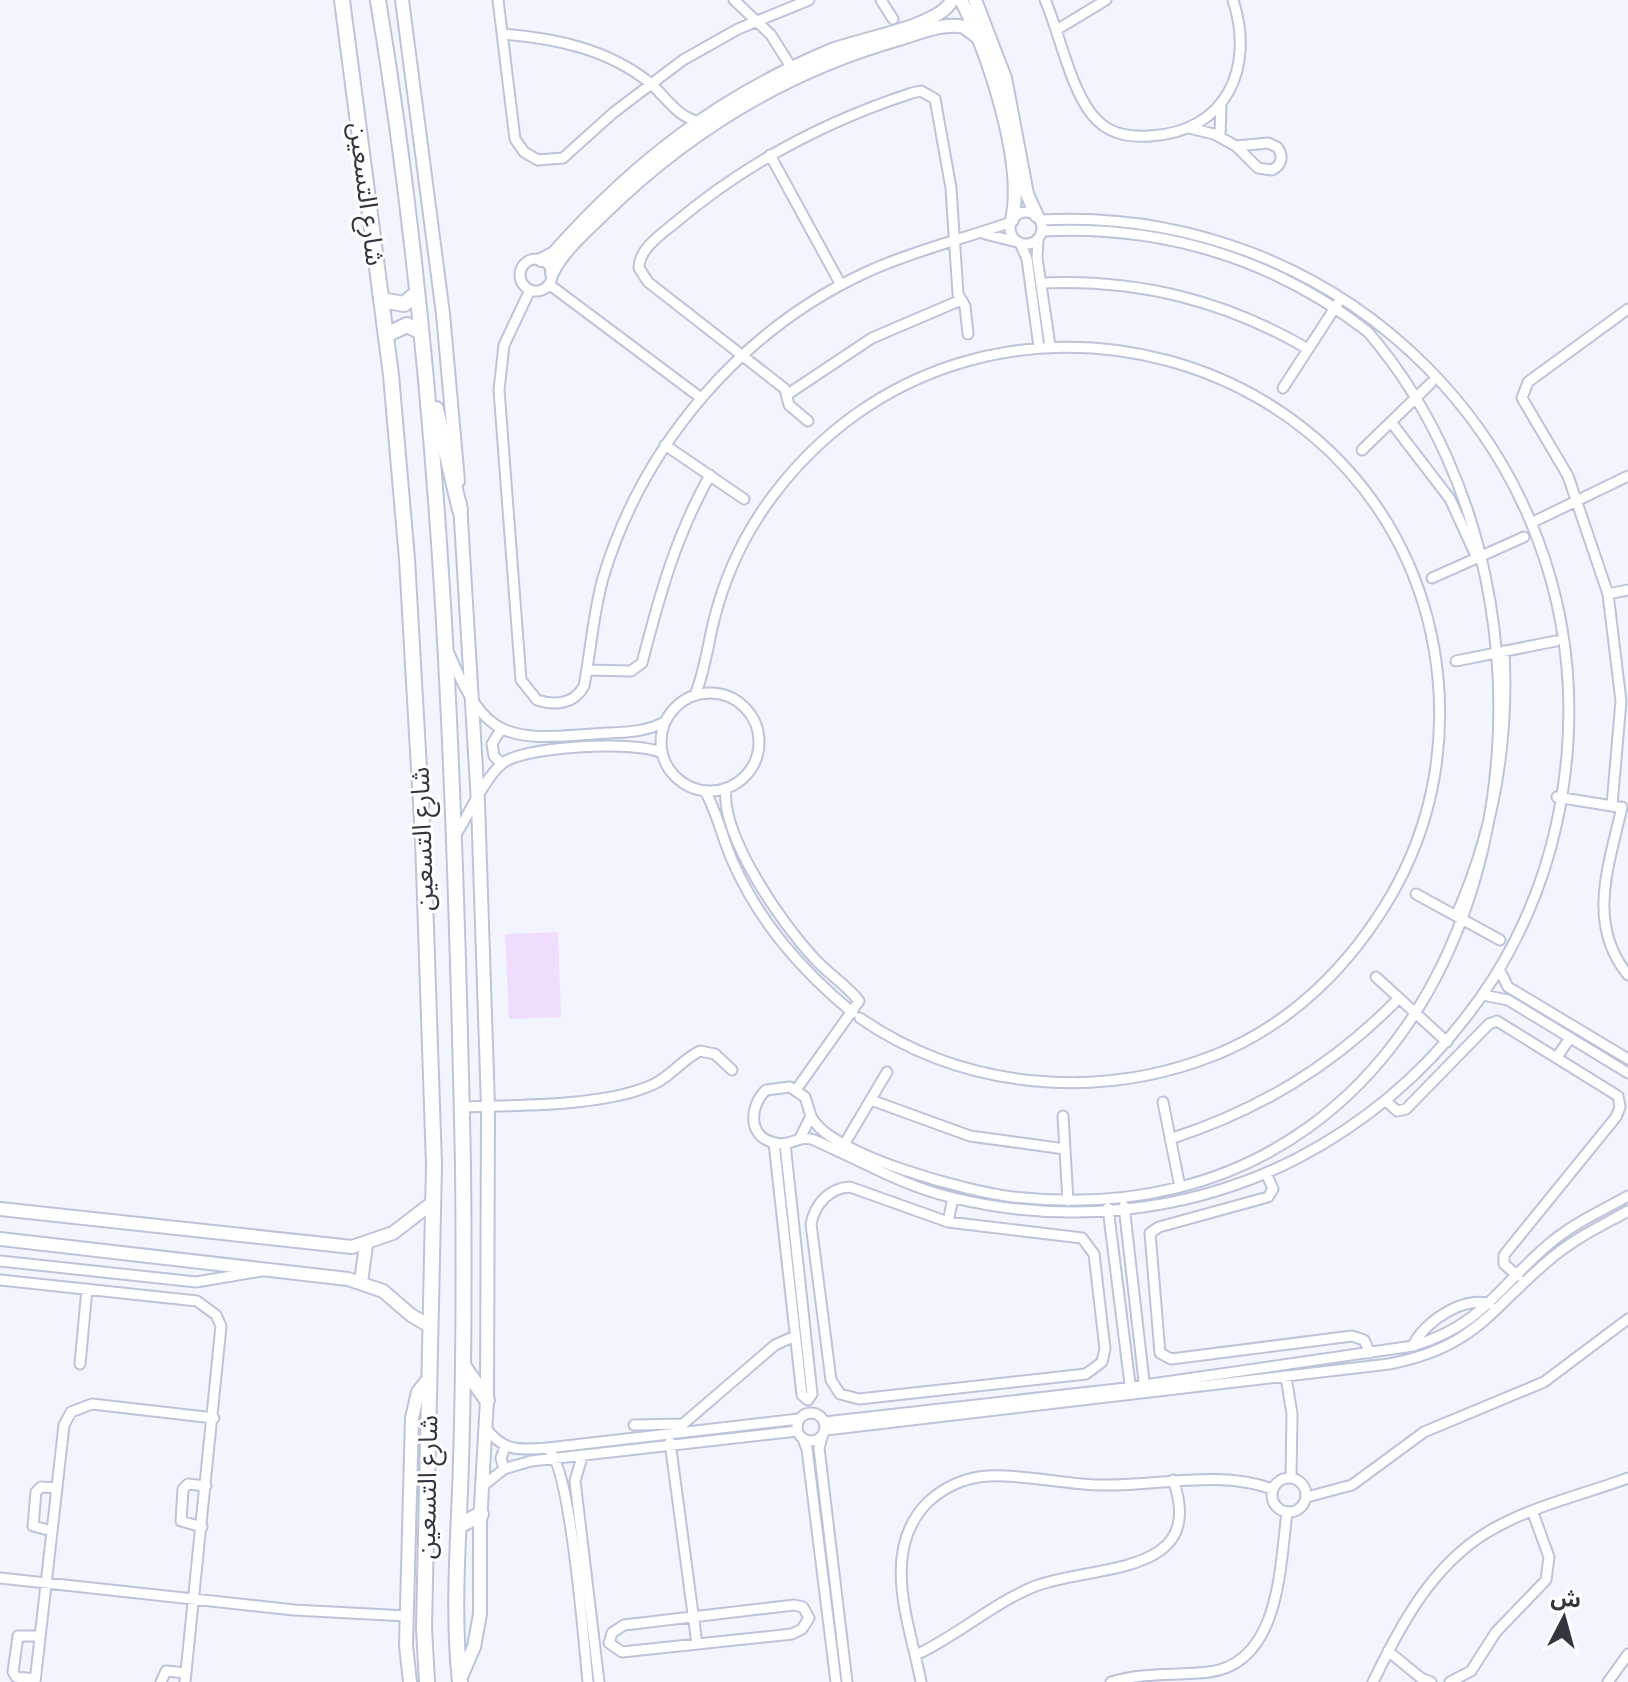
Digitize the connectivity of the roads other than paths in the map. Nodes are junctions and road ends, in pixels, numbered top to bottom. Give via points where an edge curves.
1 (342, 0) edge
2 (378, 0) edge
3 (402, 0) edge
4 (498, 0) edge
5 (734, 0) edge
6 (809, 0) edge
7 (881, 0) edge
8 (975, 0) edge
9 (1045, 0) edge
10 (1106, 0) edge
11 (1233, 0) edge
12 (954, 2) edge
13 (893, 19) dead end
14 (757, 21) junction
15 (958, 25) junction
16 (1058, 29) junction
17 (502, 34) junction
18 (980, 39) junction
19 (794, 72) junction
20 (651, 84) junction
21 (1222, 101) junction
22 (680, 114) junction
23 (699, 122) junction
24 (1189, 128) junction
25 (679, 135) junction
26 (1220, 136) junction
27 (1236, 146) junction
28 (770, 155) junction
29 (1039, 218) junction
30 (1012, 221) junction
31 (982, 234) junction
32 (1040, 235) junction
33 (954, 240) junction
34 (1019, 242) junction
35 (541, 260) junction
36 (551, 279) junction
37 (1041, 283) junction
38 (841, 285) junction
39 (530, 290) junction
40 (416, 294) junction
41 (1342, 297) junction
42 (381, 300) junction
43 (961, 300) junction
44 (1335, 306) junction
45 (1628, 309) edge
46 (421, 332) junction
47 (968, 334) dead end
48 (386, 335) junction
49 (1050, 346) junction
50 (1039, 347) junction
51 (1308, 349) junction
52 (744, 354) junction
53 (425, 367) junction
54 (1437, 378) junction
55 (1428, 386) junction
56 (1283, 388) dead end
57 (788, 394) junction
58 (701, 398) junction
59 (808, 421) dead end
60 (1391, 422) junction
61 (665, 445) junction
62 (1362, 450) dead end
63 (710, 475) junction
64 (1628, 476) edge
65 (744, 499) dead end
66 (1579, 501) junction
67 (460, 510) junction
68 (1531, 523) junction
69 (1524, 537) junction
70 (1477, 558) junction
71 (1432, 578) dead end
72 (1628, 590) edge
73 (1608, 594) junction
74 (1563, 639) junction
75 (1551, 642) junction
76 (446, 646) junction
77 (1504, 651) junction
78 (708, 653) junction
79 (1456, 661) dead end
80 (587, 670) junction
81 (708, 693) junction
82 (695, 695) junction
83 (471, 699) junction
84 (1624, 701) edge
85 (666, 721) junction
86 (501, 729) junction
87 (517, 736) junction
88 (551, 737) junction
89 (552, 751) junction
90 (662, 753) junction
91 (517, 755) junction
92 (502, 764) junction
93 (726, 788) junction
94 (705, 791) junction
95 (1550, 796) junction
96 (1562, 798) junction
97 (478, 803) junction
98 (1621, 807) edge
99 (1542, 834) dead end
100 (455, 836) junction
101 (1416, 894) dead end
102 (1456, 916) junction
103 (1506, 929) dead end
104 (1500, 940) junction
105 (1494, 950) dead end
106 (1499, 969) junction
107 (1628, 975) edge
108 (1376, 977) dead end
109 (1483, 995) junction
110 (1399, 998) junction
111 (857, 1016) junction
112 (1443, 1023) dead end
113 (1432, 1035) junction
114 (1570, 1038) junction
115 (1447, 1042) junction
116 (1557, 1057) junction
117 (1628, 1059) edge
118 (732, 1070) dead end
119 (887, 1072) dead end
120 (1628, 1073) edge
121 (796, 1090) junction
122 (871, 1100) junction
123 (1386, 1101) junction
124 (1163, 1102) dead end
125 (488, 1106) junction
126 (461, 1107) junction
127 (811, 1116) junction
128 (1063, 1116) dead end
129 (1329, 1124) dead end
130 (800, 1138) junction
131 (1170, 1139) junction
132 (845, 1143) junction
133 (779, 1144) junction
134 (1065, 1149) junction
135 (1266, 1173) junction
136 (1180, 1187) junction
137 (1628, 1196) edge
138 (953, 1198) junction
139 (1068, 1201) junction
140 (432, 1203) junction
141 (1124, 1204) junction
142 (1108, 1206) junction
143 (0, 1209) edge
144 (1628, 1211) edge
145 (948, 1222) junction
146 (0, 1239) edge
147 (366, 1245) junction
148 (0, 1261) edge
149 (270, 1268) junction
150 (1518, 1276) junction
151 (0, 1280) edge
152 (361, 1282) junction
153 (87, 1289) junction
154 (1154, 1294) junction
155 (1133, 1296) junction
156 (1490, 1304) junction
157 (1628, 1319) edge
158 (431, 1327) junction
159 (795, 1336) junction
160 (1413, 1346) junction
161 (1228, 1351) junction
162 (1370, 1353) junction
163 (80, 1364) dead end
164 (464, 1367) junction
165 (1231, 1371) junction
166 (430, 1377) junction
167 (1286, 1377) junction
168 (1195, 1382) junction
169 (973, 1389) junction
170 (1144, 1389) junction
171 (1131, 1391) junction
172 (487, 1400) junction
173 (976, 1406) junction
174 (214, 1418) junction
175 (799, 1419) junction
176 (634, 1425) dead end
177 (486, 1428) junction
178 (824, 1430) junction
179 (800, 1435) junction
180 (670, 1440) junction
181 (505, 1447) junction
182 (547, 1448) junction
183 (582, 1457) junction
184 (555, 1461) junction
185 (504, 1469) junction
186 (1291, 1478) junction
187 (1628, 1478) edge
188 (1173, 1480) junction
189 (484, 1485) junction
190 (206, 1486) junction
191 (57, 1488) junction
192 (1273, 1489) junction
193 (1307, 1497) junction
194 (1287, 1512) junction
195 (1533, 1513) junction
196 (481, 1514) junction
197 (459, 1526) junction
198 (202, 1527) junction
199 (52, 1531) junction
200 (0, 1578) edge
201 (46, 1583) junction
202 (831, 1592) junction
203 (194, 1599) junction
204 (834, 1615) junction
205 (407, 1616) junction
206 (693, 1617) junction
207 (809, 1618) junction
208 (40, 1636) junction
209 (609, 1640) junction
210 (697, 1644) junction
211 (589, 1645) junction
212 (1388, 1651) junction
213 (1628, 1654) edge
214 (916, 1655) junction
215 (186, 1677) edge
216 (460, 1680) edge
217 (35, 1681) edge
218 (161, 1682) edge
219 (410, 1682) edge
220 (427, 1682) edge
221 (588, 1682) edge
222 (599, 1682) edge
223 (836, 1682) edge
224 (847, 1682) edge
225 (921, 1682) edge
226 (1111, 1682) edge
227 (1373, 1682) edge
228 (1431, 1682) edge
229 (1450, 1682) edge
230 (1608, 1682) edge

1 - 42 main road, شارع التسعين
2 - 40 main road, شارع التسعين
3 - 67 street via 443,314
4 - 17 street
5 - 14 street
6 - 14 street
7 - 13 street
8 - 29 street via 1005,78 1027,194
9 - 16 street
10 - 16 street
11 - 21 street via 1242,54
12 - 15 street via 960,13
12 - 18 street
12 - 19 street via 927,21 855,42
14 - 19 street
14 - 20 street via 700,49
15 - 18 street
15 - 19 street
16 - 24 street via 1082,100 1107,128 1144,137
17 - 20 street via 592,50
17 - 20 street via 512,131 524,152 538,160 570,154
18 - 30 street via 1008,146 1015,196
19 - 23 street
19 - 36 street via 647,173 580,238
20 - 22 street
21 - 24 street
21 - 26 street
22 - 23 street
22 - 25 street
23 - 25 street
24 - 26 street
25 - 35 street via 623,180 554,253
26 - 27 street
27 - 27 street via 1262,170 1272,170 1281,160 1273,144
28 - 33 street via 861,111 929,93 944,134
28 - 38 street
28 - 52 street via 688,212 644,251 639,262 644,278
29 - 30 street via 1024,212
29 - 32 street
29 - 41 street via 1119,220 1197,233 1272,259
30 - 31 street
30 - 34 street via 1011,233
31 - 33 street
31 - 34 street
32 - 34 street
32 - 37 street
32 - 44 street via 1119,232 1195,245 1268,270
33 - 38 street
33 - 43 street
34 - 50 street via 1027,259
35 - 36 street
35 - 39 street via 529,261 521,270 521,282
36 - 39 street via 537,292
36 - 58 street
37 - 49 street
37 - 51 street via 1111,283 1180,294 1246,316
38 - 52 street
39 - 80 street via 504,345 499,390 521,680 537,700 560,703 580,693
40 - 42 main road via 396,306
40 - 46 main road, شارع التسعين
41 - 44 street
41 - 54 street via 1392,334
42 - 48 main road, شارع التسعين
43 - 47 street
43 - 57 street via 872,338
44 - 51 street
44 - 55 street
45 - 66 street via 1528,382 1522,392 1523,404 1553,447
46 - 48 main road via 399,326
46 - 53 main road, شارع التسعين
48 - 140 main road, شارع التسعين via 422,808
49 - 50 street
49 - 111 street via 1139,352 1228,381 1310,434 1365,492 1410,568 1432,633 1439,744 1421,830 1405,872 1376,922 1325,983 1258,1034 1186,1066 1108,1082 1026,1081 945,1061
50 - 78 street via 969,360 904,386 818,446 771,498 741,548 722,591
51 - 56 street
52 - 57 street
52 - 58 street
53 - 67 main road
53 - 76 main road, شارع التسعين
54 - 55 street
54 - 68 street via 1486,439
55 - 60 street
55 - 69 street via 1488,462
57 - 59 street via 789,405
58 - 61 street
60 - 62 street
60 - 70 street via 1444,490
61 - 63 street
61 - 80 street via 612,552 595,610
63 - 65 street
63 - 80 street via 668,563 642,663 631,671
64 - 66 street
66 - 68 street
66 - 73 street
67 - 83 street
68 - 74 street via 1551,580
69 - 70 street
69 - 75 street
70 - 71 street
72 - 73 street
73 - 84 street
74 - 75 street
74 - 96 street via 1569,719
75 - 77 street
75 - 95 street via 1557,719
76 - 83 street
76 - 100 main road, شارع التسعين
77 - 79 street
77 - 102 street via 1498,787 1481,853
78 - 81 street
78 - 82 street
81 - 82 street
81 - 93 street via 739,701 753,717 760,737 754,765
82 - 85 street
83 - 86 street
83 - 97 street
84 - 98 street
85 - 88 street via 642,730
85 - 90 street
86 - 87 street
86 - 92 street via 493,750
87 - 88 street
87 - 91 street
88 - 89 street
89 - 90 street via 642,746
89 - 91 street
90 - 94 street via 673,774
91 - 92 street
92 - 97 street
93 - 94 street
93 - 111 street via 733,826 763,890 805,949 858,998
94 - 111 street via 730,857 764,921 802,967
95 - 96 street
95 - 99 street
96 - 98 street
96 - 106 street via 1534,899
97 - 100 street
97 - 125 street
98 - 107 street via 1602,913 1608,941
100 - 126 main road, شارع التسعين
101 - 102 street
102 - 104 street
103 - 104 street
104 - 105 street
106 - 109 street
106 - 117 street via 1508,987
108 - 110 street
109 - 114 street via 1508,1000
109 - 115 street
110 - 113 street
110 - 131 street via 1350,1045 1295,1084 1235,1116
111 - 121 street
112 - 113 street
113 - 115 street
114 - 116 street
114 - 120 street
115 - 123 street
116 - 123 street via 1504,1023 1493,1022 1406,1109 1397,1111
116 - 150 street via 1618,1096 1620,1107 1504,1255 1504,1264
118 - 125 street via 715,1054 700,1051 668,1076 630,1091
119 - 122 street
121 - 127 street via 809,1103
121 - 133 street via 772,1087 754,1105 754,1125 762,1137
122 - 132 street
122 - 134 street via 970,1136
123 - 135 street via 1328,1141
124 - 131 street
125 - 126 street
125 - 172 street
126 - 164 main road, شارع التسعين
127 - 130 street
127 - 132 street via 819,1129
128 - 134 street
129 - 136 street via 1263,1160
130 - 133 street
130 - 138 street via 906,1184
131 - 136 street
132 - 139 street via 959,1187
133 - 159 street
133 - 159 street via 812,1394 808,1400 802,1395
134 - 139 street
135 - 141 street via 1186,1199
135 - 154 street via 1273,1189 1268,1197 1153,1230 1148,1240
136 - 141 street
137 - 150 street via 1560,1235
138 - 142 street via 1029,1210
138 - 145 street
139 - 142 street
140 - 147 street via 405,1226
140 - 158 main road, شارع التسعين
141 - 142 street
141 - 155 street
142 - 171 street
143 - 147 street via 331,1246
144 - 167 street via 1565,1247 1482,1325 1444,1348 1403,1362
145 - 169 street via 1077,1235 1094,1254 1105,1349 1099,1366 1086,1374
145 - 169 street via 850,1187 829,1193 816,1210 811,1228 831,1380 840,1394 854,1400
146 - 149 street
147 - 152 street
148 - 149 street via 196,1282 244,1277
149 - 152 street
150 - 156 street
151 - 153 street
152 - 158 street via 391,1296
153 - 163 street
153 - 174 street via 197,1301 207,1307 221,1326 222,1338
154 - 155 street
154 - 161 street via 1162,1355 1171,1359
155 - 170 street
156 - 160 street via 1455,1329
156 - 160 street via 1463,1303 1421,1332
157 - 193 street via 1544,1382 1424,1432 1352,1485
158 - 166 main road, شارع التسعين
159 - 176 street via 775,1345 683,1424
160 - 162 street
161 - 162 street via 1356,1336 1367,1343
161 - 165 street
162 - 165 street
164 - 172 main road
164 - 197 main road, شارع التسعين
165 - 168 street
166 - 205 street via 413,1408
166 - 220 main road, شارع التسعين
167 - 168 street
167 - 186 street
168 - 170 street
169 - 173 street
170 - 171 street
171 - 173 street
171 - 178 street
172 - 177 street
173 - 178 street
174 - 190 street
174 - 191 street via 92,1404 77,1407 64,1425
175 - 178 street via 813,1413
175 - 179 street
175 - 180 street
177 - 181 street
177 - 189 street
178 - 179 street via 813,1442
178 - 202 street via 819,1448
179 - 180 street
179 - 202 street via 807,1449
180 - 182 street
180 - 183 street
180 - 206 street
181 - 182 street
181 - 185 street
182 - 184 street
183 - 184 street
183 - 211 street via 575,1481
184 - 185 street
184 - 211 street via 565,1484
185 - 189 street
186 - 192 street
186 - 193 street via 1303,1484
187 - 195 street
188 - 192 street via 1232,1480
188 - 214 street via 1179,1506 1174,1531 1159,1553 1032,1587
188 - 214 street via 1098,1485 984,1476 934,1496 911,1524 901,1559
189 - 196 street
190 - 198 street
190 - 198 street via 188,1484 183,1489 181,1521
191 - 199 street
191 - 199 street via 36,1492 33,1526
192 - 194 street via 1276,1506
193 - 194 street via 1300,1509
194 - 226 street via 1270,1617 1250,1652 1214,1671 1153,1673
195 - 212 street via 1487,1533 1449,1563 1415,1604
195 - 229 street via 1549,1561 1546,1580 1496,1632 1471,1671
196 - 197 main road
196 - 216 street via 479,1625
197 - 216 main road, شارع التسعين
198 - 203 street
199 - 201 street
200 - 201 street
201 - 203 street
201 - 208 street
202 - 204 street
203 - 205 street
203 - 215 street
204 - 207 street
204 - 223 street
204 - 224 street
205 - 219 street
206 - 207 street via 794,1605 803,1607
206 - 209 street via 624,1625
206 - 210 street
207 - 210 street via 792,1634
208 - 217 street
208 - 217 street via 17,1637 13,1672
209 - 210 street via 622,1652
209 - 211 street
211 - 221 street
211 - 222 street
212 - 227 street
212 - 228 street
213 - 230 street
214 - 225 street
215 - 218 street via 166,1671

